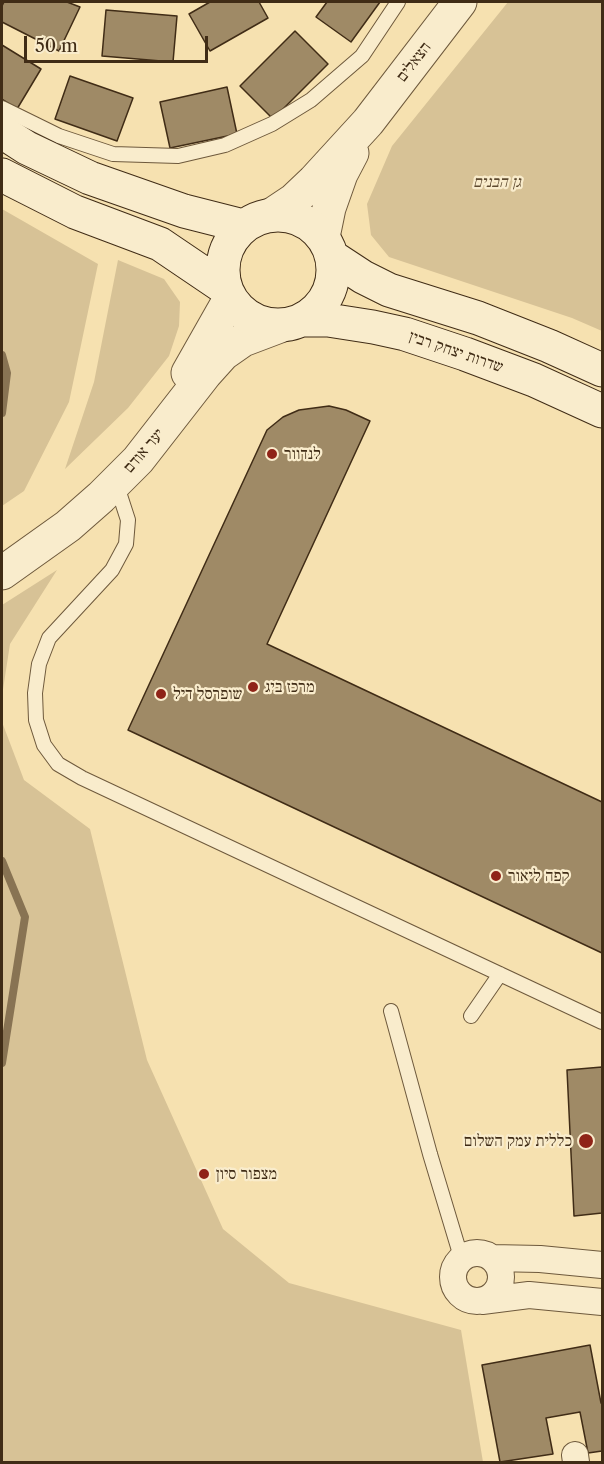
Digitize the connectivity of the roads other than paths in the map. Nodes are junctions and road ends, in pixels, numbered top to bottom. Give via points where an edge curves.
1 (398, 2) edge
2 (460, 2) edge
3 (2, 108) edge
4 (368, 122) junction
5 (2, 132) edge
6 (2, 175) edge
7 (273, 214) junction
8 (243, 226) junction
9 (327, 246) junction
10 (228, 293) junction
11 (291, 323) junction
12 (603, 370) edge
13 (603, 411) edge
14 (116, 483) junction
15 (2, 556) edge
16 (2, 573) edge
17 (500, 974) junction
18 (391, 1011) dead end
19 (471, 1016) dead end
20 (603, 1022) edge
21 (461, 1257) junction
22 (492, 1258) junction
23 (603, 1265) edge
24 (482, 1301) junction
25 (603, 1302) edge

1 - 3 lane via 362,56 311,100 272,124 225,145 178,156 112,154 58,136
2 - 4 main road, הצאלים
4 - 7 main road, הצאלים via 314,181
4 - 9 main road, הצאלים via 341,174 329,208
5 - 8 main road via 90,178 184,211
6 - 10 main road via 75,212 160,244
7 - 8 main road
7 - 9 main road via 303,219 319,231
8 - 10 main road via 230,240 225,253 222,272
9 - 11 main road via 334,266 329,292 319,308
9 - 12 main road via 363,278 389,290 478,318
10 - 11 main road via 243,313 260,323
10 - 15 main road, יער אודם via 191,370 92,490
11 - 13 main road, שדרות יצחק רבין via 328,320 405,334 534,380
11 - 14 main road, יער אודם via 243,340 223,354
14 - 16 main road, יער אודם via 68,526
14 - 17 lane via 128,520 126,544 112,570 49,638 39,664 36,720 44,745 58,764
17 - 19 lane
17 - 20 lane
18 - 21 lane
21 - 22 street via 477,1252
21 - 24 street via 452,1272 453,1286 465,1298
22 - 23 street
22 - 24 street via 500,1270 500,1284 490,1298
24 - 25 street via 529,1295

